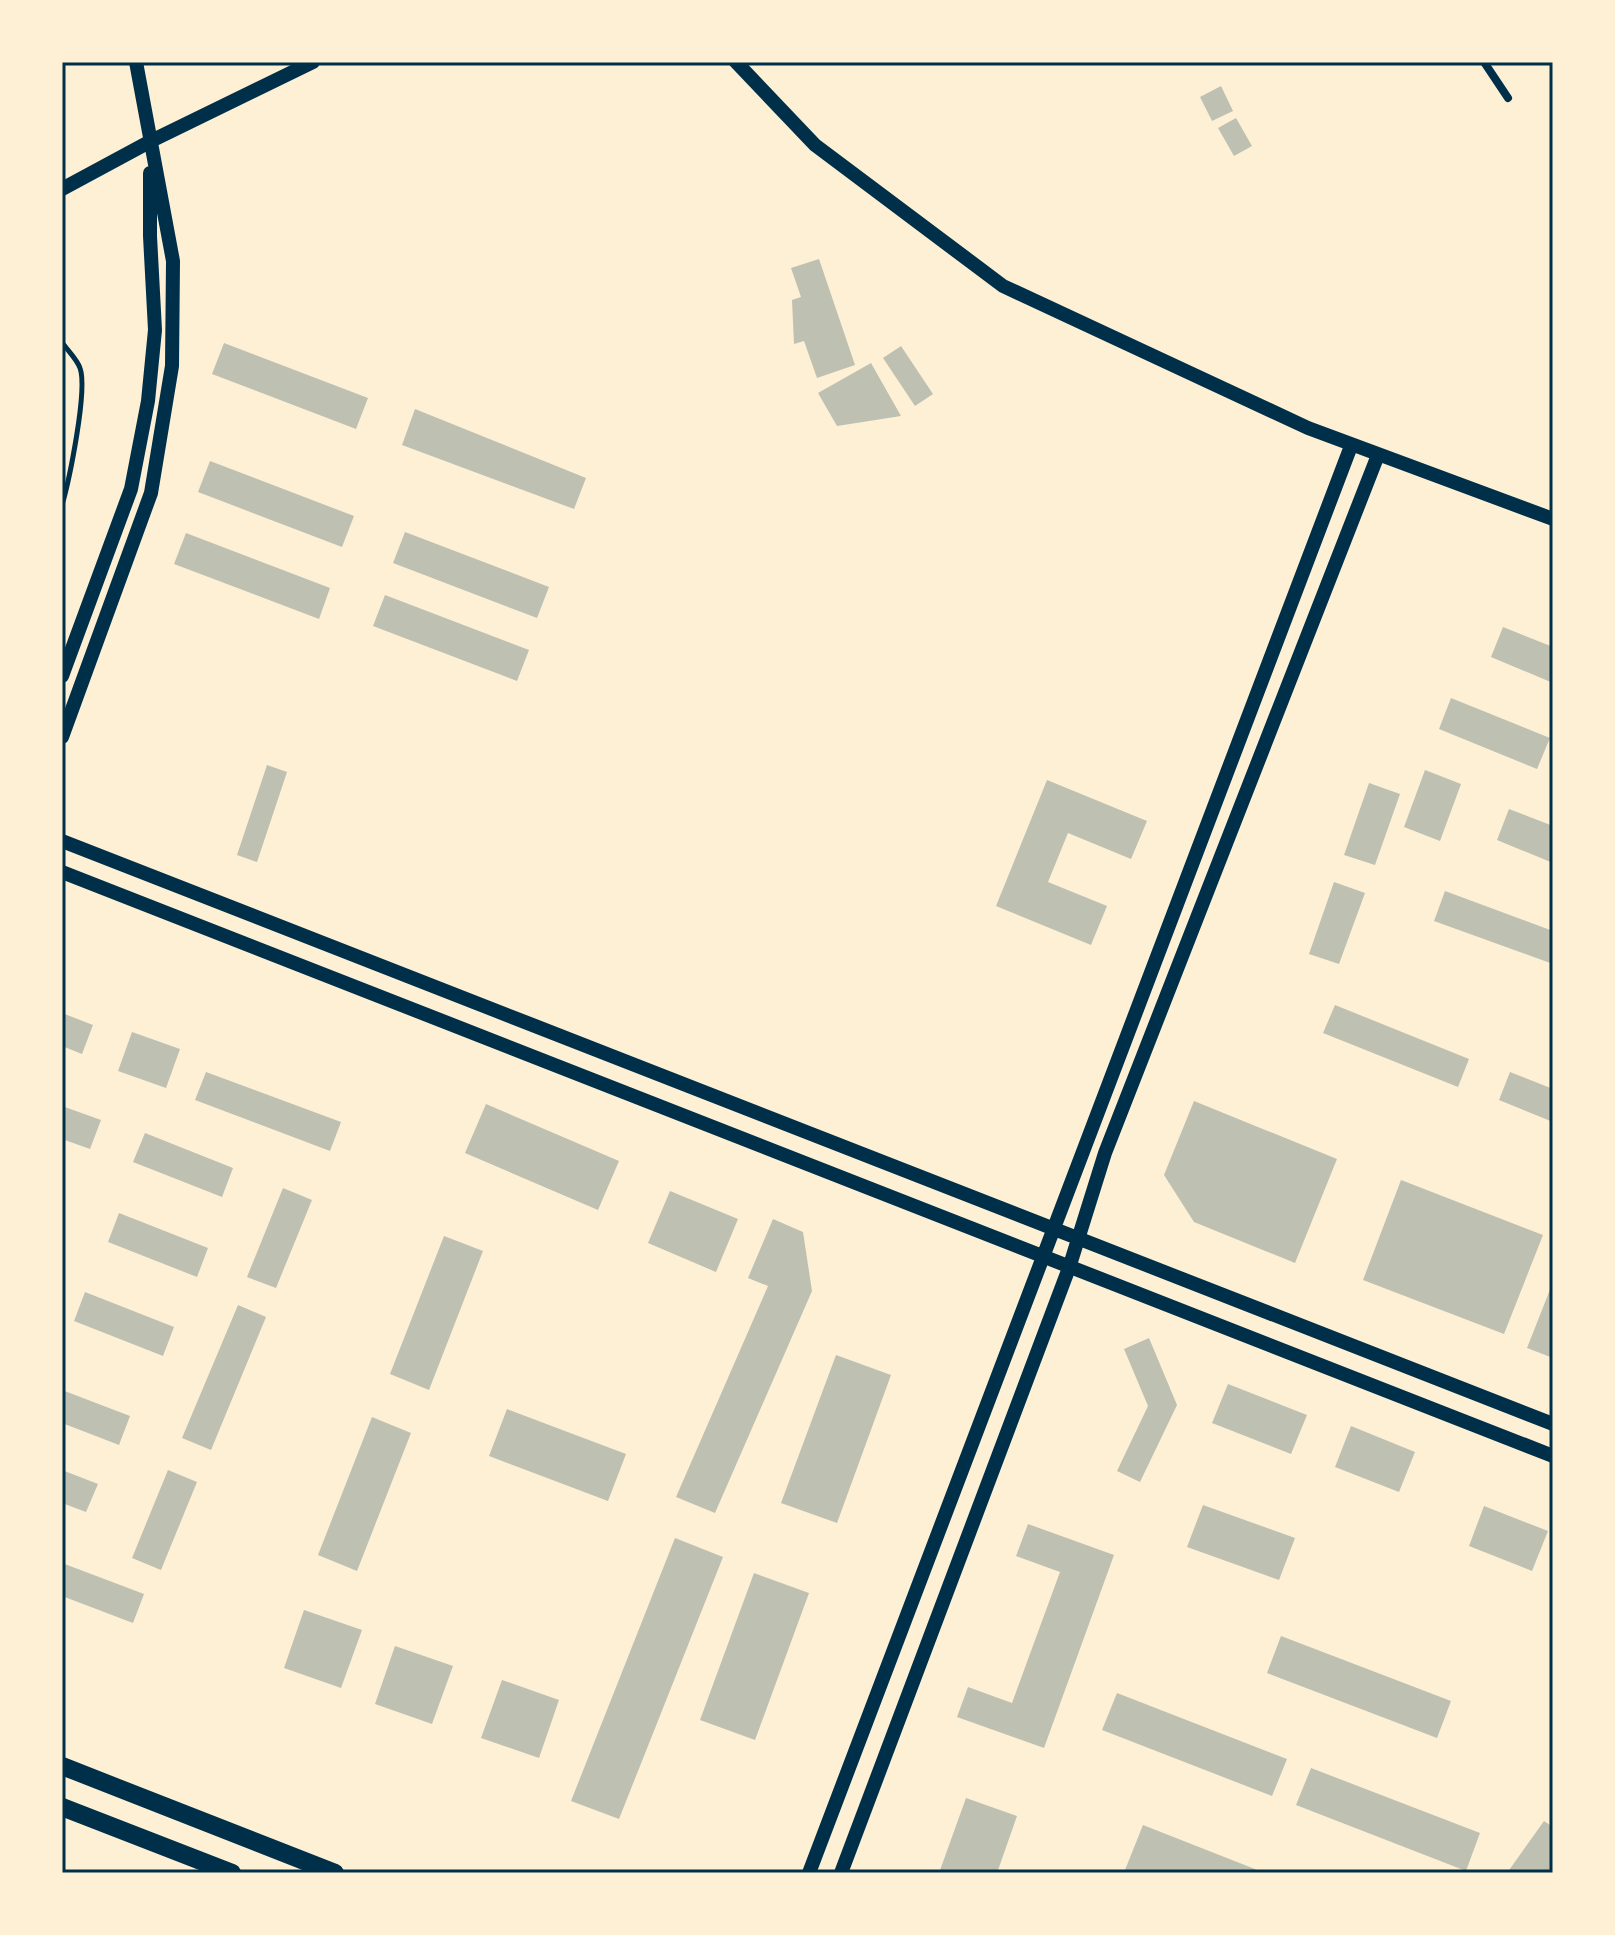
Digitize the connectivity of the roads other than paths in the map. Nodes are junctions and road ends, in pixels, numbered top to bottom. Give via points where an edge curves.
1 (136, 62) edge
2 (313, 62) edge
3 (736, 62) edge
4 (1484, 62) edge
5 (1508, 98) dead end
6 (151, 141) junction
7 (62, 189) edge
8 (62, 342) edge
9 (1351, 446) junction
10 (1378, 455) junction
11 (62, 505) edge
12 (1553, 519) edge
13 (62, 676) edge
14 (62, 737) edge
15 (62, 841) edge
16 (62, 872) edge
17 (1053, 1228) junction
18 (1079, 1239) junction
19 (1041, 1257) junction
20 (1069, 1268) junction
21 (1553, 1424) edge
22 (1553, 1456) edge
23 (62, 1766) edge
24 (62, 1807) edge
25 (232, 1873) edge
26 (335, 1873) edge
27 (809, 1873) edge
28 (841, 1873) edge

1 - 6 street
2 - 6 street
3 - 9 street via 815,145 1003,286
4 - 5 street
6 - 7 street
6 - 13 street via 155,330 148,401 131,489
6 - 14 street via 173,261 172,366 151,493
8 - 11 lane via 80,368 82,389
9 - 10 street
9 - 17 street
10 - 12 street
10 - 18 street via 1105,1153
15 - 17 street
16 - 19 street
17 - 18 street
17 - 19 street
18 - 20 street
18 - 21 street
19 - 20 street
19 - 27 street
20 - 22 street
20 - 28 street
23 - 26 highway
24 - 25 highway

